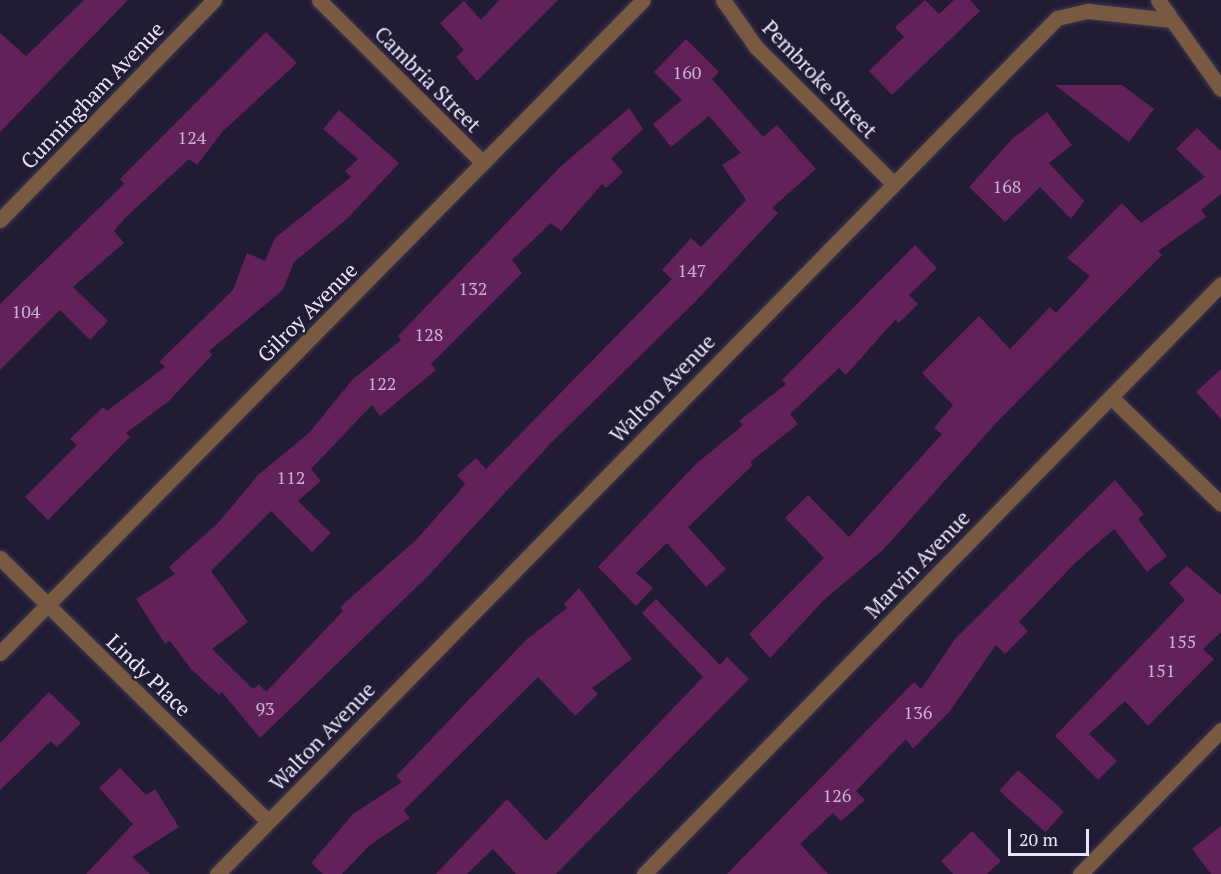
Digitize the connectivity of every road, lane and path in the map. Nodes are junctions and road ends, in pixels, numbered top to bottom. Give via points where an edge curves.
1 (214, 0) edge
2 (319, 0) edge
3 (643, 0) edge
4 (723, 0) edge
5 (1158, 0) edge
6 (1172, 20) junction
7 (1221, 89) edge
8 (483, 163) junction
9 (892, 182) junction
10 (0, 220) edge
11 (1221, 284) edge
12 (1111, 397) junction
13 (1221, 504) edge
14 (0, 558) edge
15 (48, 605) junction
16 (0, 653) edge
17 (1221, 730) edge
18 (268, 821) junction
19 (217, 874) edge
20 (644, 874) edge
21 (1080, 874) edge

1 - 10 street, Cunningham Avenue
2 - 8 street, Cambria Street
3 - 8 street, Gilroy Avenue
4 - 9 street, Pembroke Street via 756,47
5 - 6 street
6 - 7 street
6 - 9 street, Walton Avenue via 1088,11 1057,18
8 - 15 street, Gilroy Avenue
9 - 18 street, Walton Avenue
11 - 12 street, Marvin Avenue
12 - 13 street
12 - 20 street, Marvin Avenue
14 - 15 street, Lindy Place
15 - 16 street, Gilroy Avenue
15 - 18 street, Lindy Place
17 - 21 street
18 - 19 street, Walton Avenue

